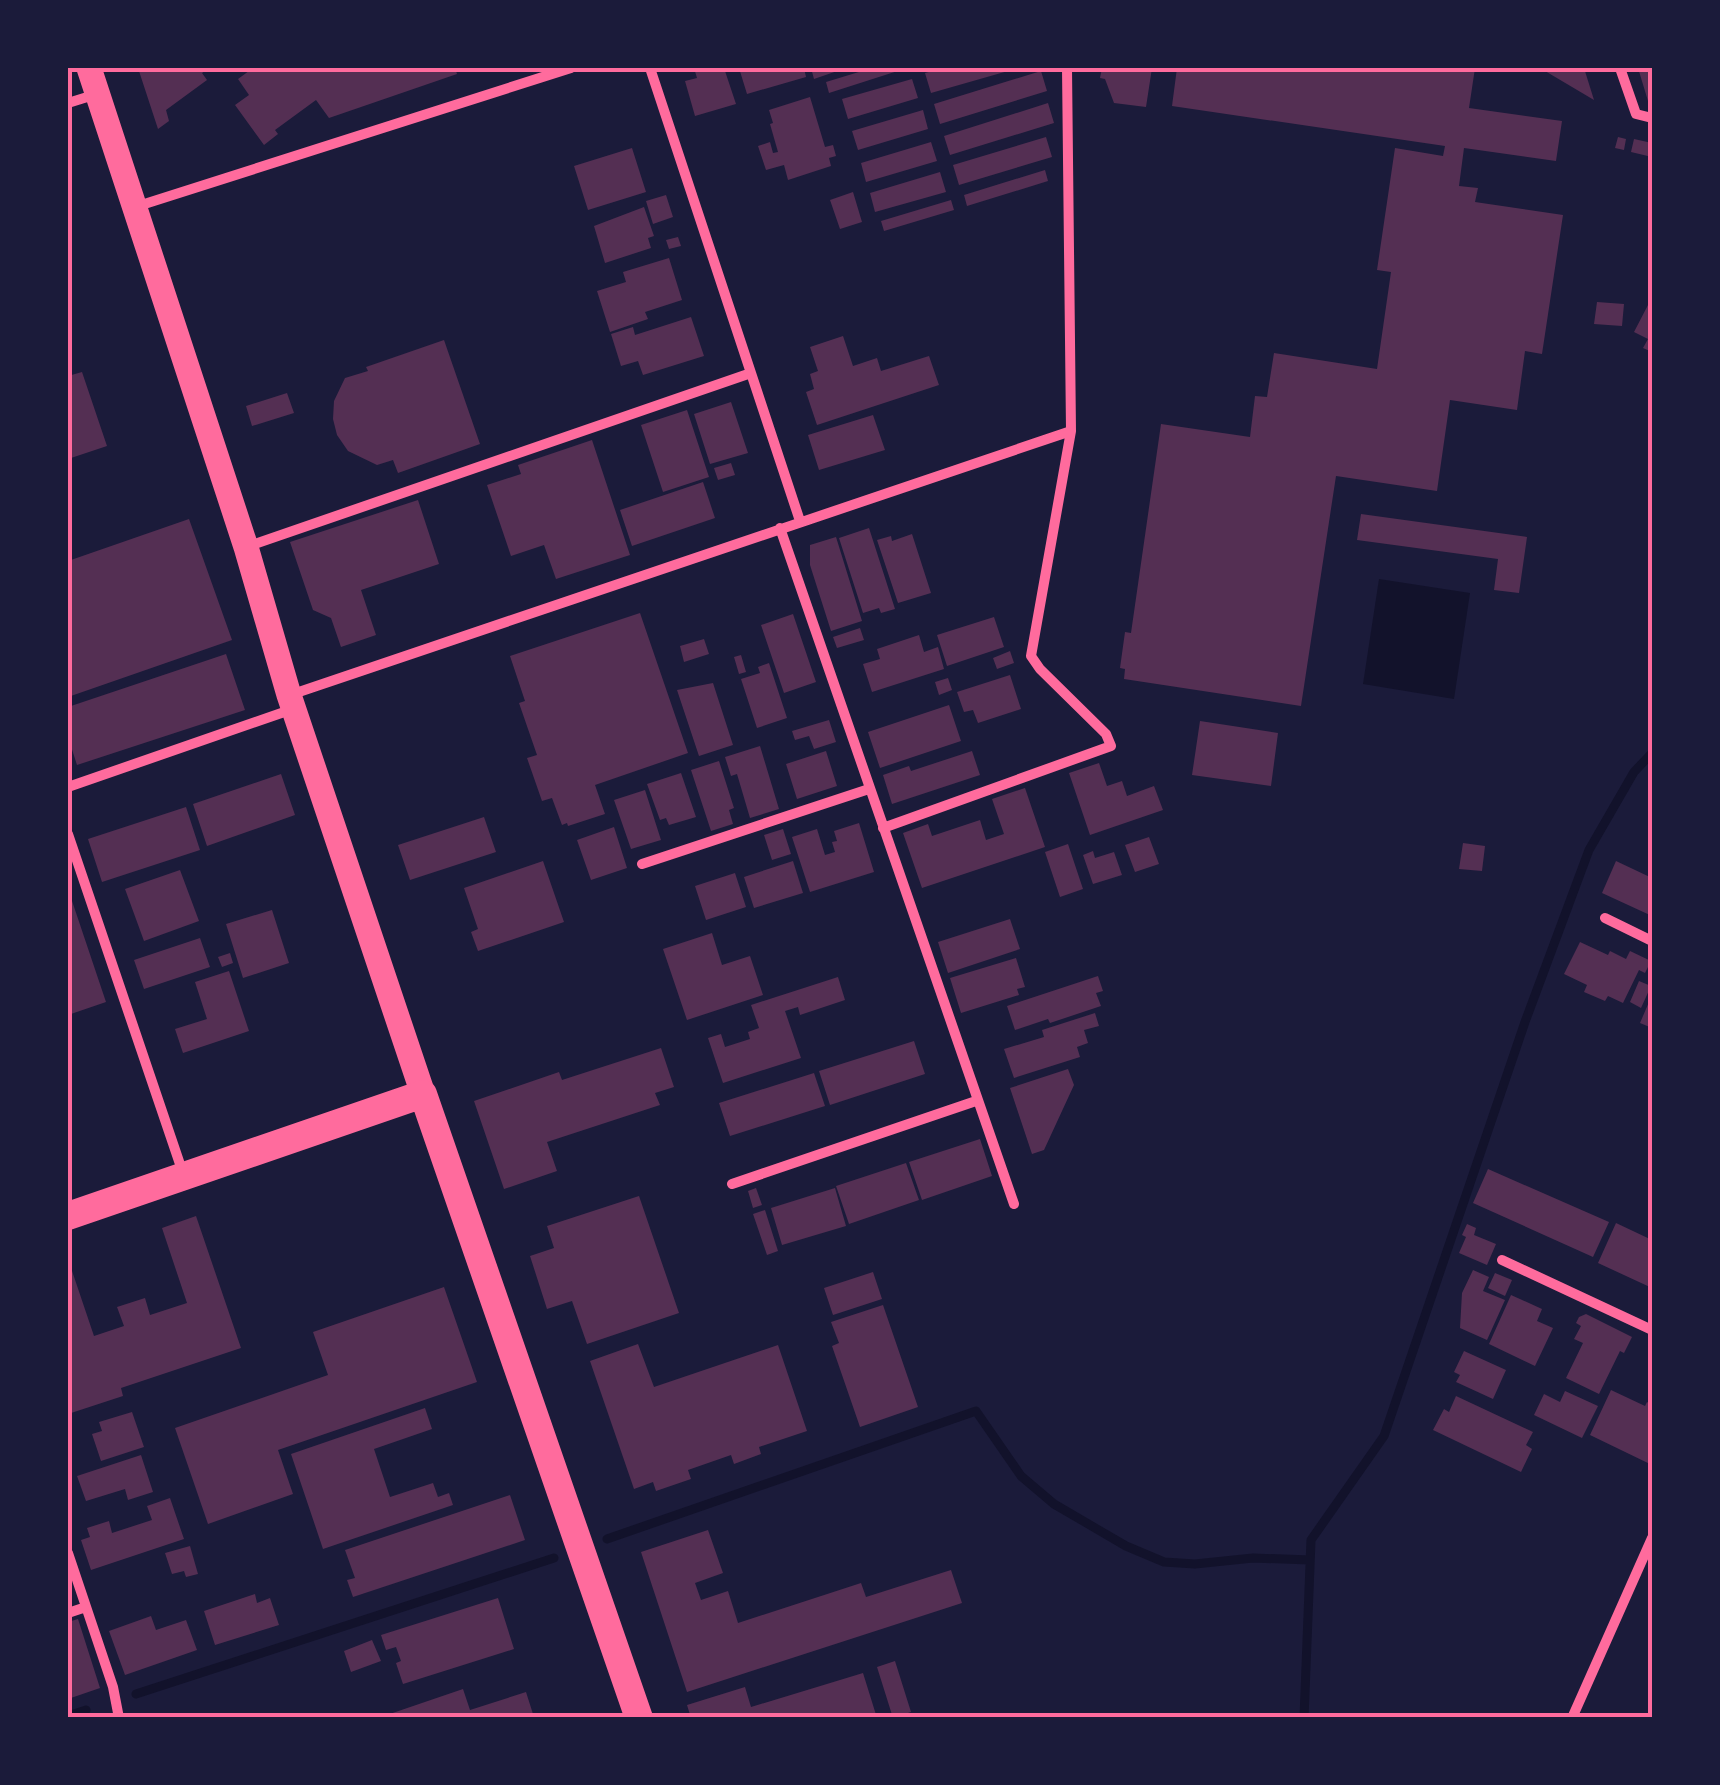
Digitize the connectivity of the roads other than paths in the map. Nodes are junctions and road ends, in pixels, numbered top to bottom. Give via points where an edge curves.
1 (88, 68) edge
2 (571, 68) edge
3 (650, 68) edge
4 (1068, 68) edge
5 (1620, 68) edge
6 (98, 93) junction
7 (68, 103) edge
8 (1652, 118) edge
9 (136, 207) junction
10 (751, 373) junction
11 (1070, 430) junction
12 (800, 521) junction
13 (780, 528) junction
14 (246, 547) junction
15 (291, 702) junction
16 (68, 787) edge
17 (869, 789) junction
18 (883, 828) junction
19 (68, 834) edge
20 (642, 864) dead end
21 (1606, 918) dead end
22 (1652, 940) edge
23 (423, 1094) junction
24 (976, 1101) junction
25 (184, 1177) junction
26 (732, 1184) dead end
27 (1014, 1204) dead end
28 (68, 1216) edge
29 (1502, 1260) dead end
30 (1652, 1330) edge
31 (1652, 1538) edge
32 (68, 1552) edge
33 (86, 1606) junction
34 (68, 1613) edge
35 (119, 1718) edge
36 (639, 1718) edge
37 (1572, 1718) edge

1 - 6 main road
2 - 9 street
3 - 10 street
4 - 11 street
5 - 8 street via 1636,114
6 - 7 street
6 - 9 main road
9 - 14 main road
10 - 12 street
10 - 14 street
11 - 12 street
11 - 18 street via 1031,656 1112,746
12 - 13 street
13 - 15 street
13 - 17 street
14 - 15 main road
15 - 16 street
15 - 23 main road
17 - 18 street
17 - 20 street
18 - 24 street
19 - 25 street
21 - 22 street
23 - 25 highway
23 - 36 highway
24 - 26 street
24 - 27 street
25 - 28 highway
29 - 30 street
31 - 37 street
32 - 33 street
33 - 34 street
33 - 35 street

